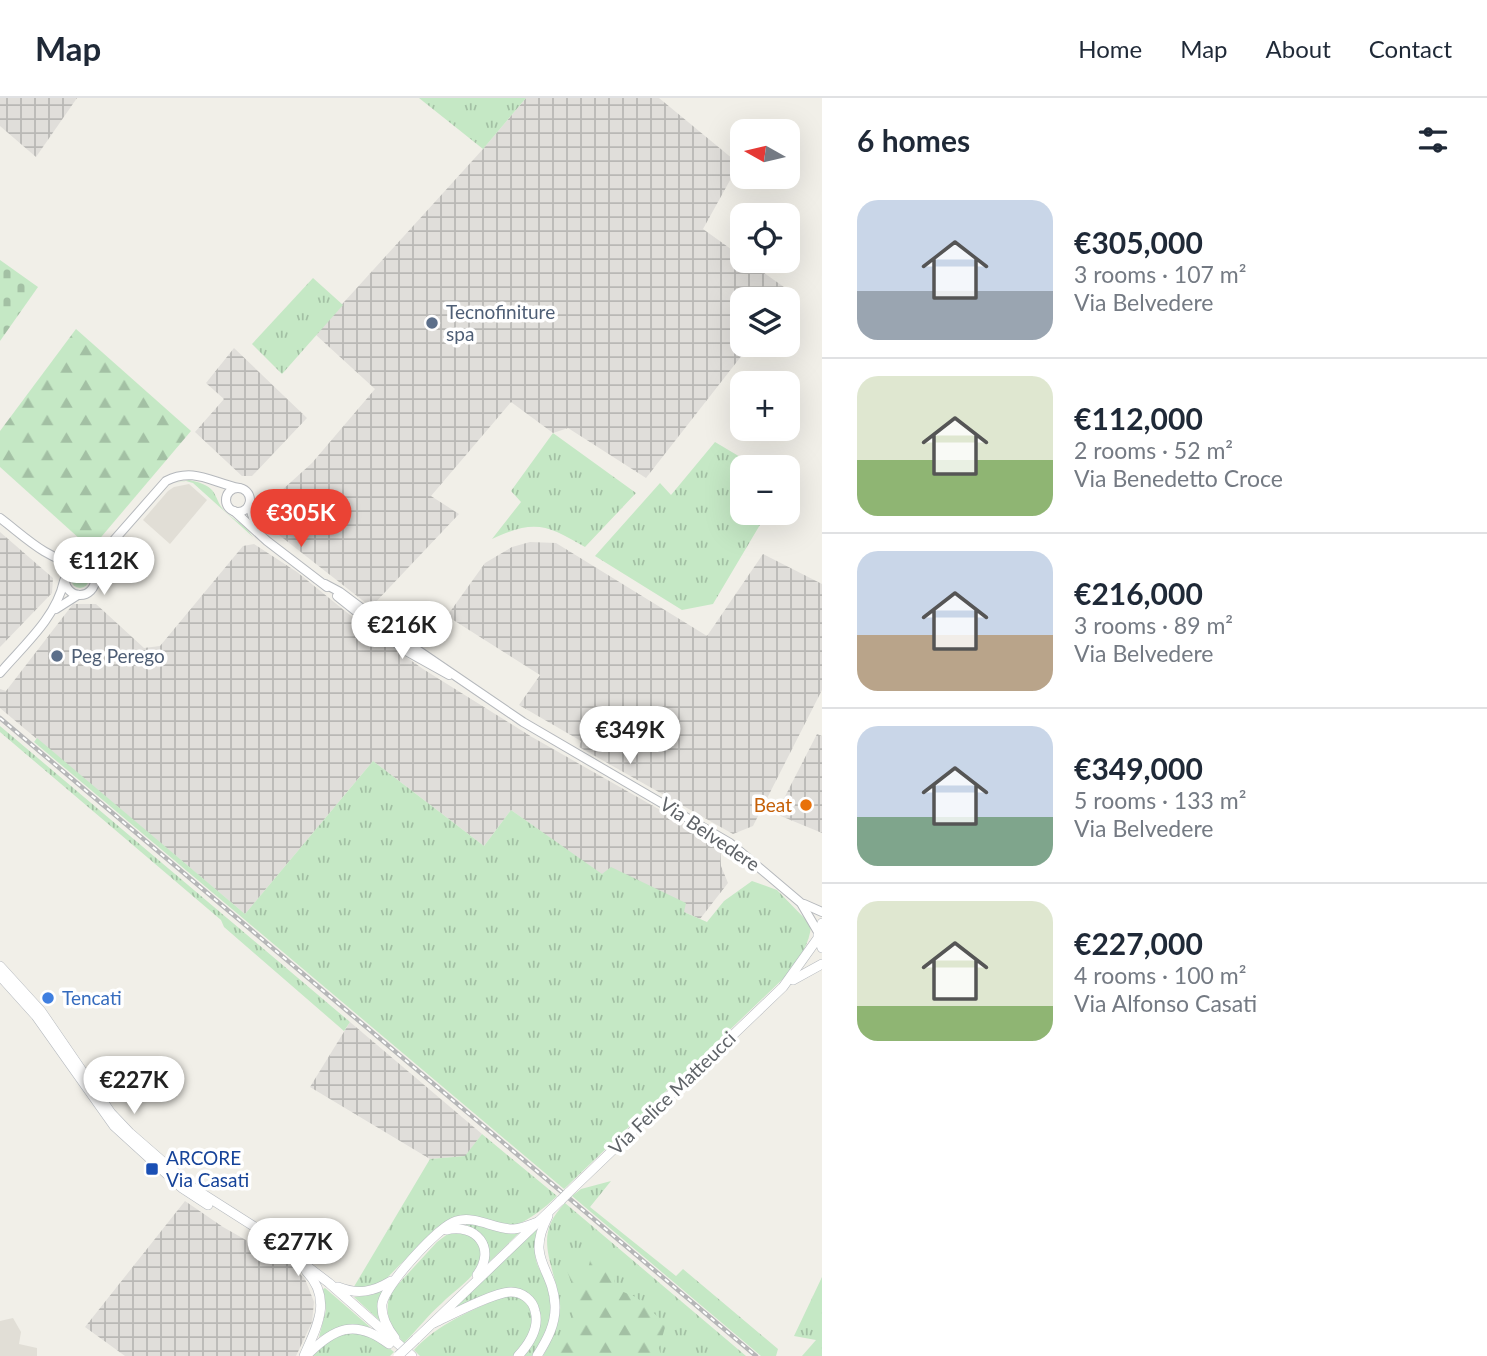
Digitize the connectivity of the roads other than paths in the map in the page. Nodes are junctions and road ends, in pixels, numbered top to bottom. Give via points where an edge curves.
1 (211, 481) junction
2 (239, 488) junction
3 (226, 503) junction
4 (249, 505) junction
5 (234, 512) junction
6 (0, 518) edge
7 (260, 535) junction
8 (50, 556) junction
9 (100, 556) junction
10 (80, 564) junction
11 (93, 572) junction
12 (64, 580) junction
13 (325, 584) junction
14 (78, 595) junction
15 (53, 610) junction
16 (356, 611) junction
17 (373, 616) junction
18 (379, 628) junction
19 (407, 642) junction
20 (430, 666) junction
21 (0, 673) edge
22 (470, 686) junction
23 (801, 903) junction
24 (822, 912) edge
25 (820, 935) edge
26 (822, 964) edge
27 (0, 966) edge
28 (0, 975) edge
29 (783, 987) junction
30 (550, 1211) junction
31 (540, 1220) junction
32 (440, 1231) junction
33 (286, 1250) junction
34 (395, 1278) junction
35 (329, 1283) junction
36 (466, 1289) junction
37 (429, 1325) junction
38 (400, 1353) edge
39 (305, 1356) edge
40 (412, 1356) edge
41 (518, 1356) edge
42 (537, 1356) edge

1 - 2 street
1 - 3 street
1 - 9 street via 189,473 166,481
2 - 3 street via 229,493
2 - 4 street via 249,494
3 - 5 street
4 - 5 street
4 - 7 street
5 - 7 street, Via Belvedere
6 - 8 street
7 - 13 street, Via Belvedere
8 - 10 street
8 - 12 street
9 - 10 street
9 - 11 street
10 - 11 street
10 - 12 street via 67,571
11 - 14 street via 92,589
12 - 14 street via 70,592
12 - 15 street
13 - 16 street, Via Belvedere
13 - 17 street, Via Belvedere
14 - 15 street
15 - 21 street
16 - 17 street, Via Belvedere
16 - 18 street, Via Belvedere
17 - 19 street, Via Belvedere
18 - 19 street
18 - 20 street, Via Belvedere
19 - 20 street
19 - 22 street, Via Belvedere
20 - 22 street, Via Belvedere
22 - 23 street, Via Belvedere via 730,843
23 - 24 street, Via Belvedere
23 - 25 street, Via Belvedere
25 - 29 main road, Via Felice Matteucci
26 - 29 main road, Via Felice Matteucci
27 - 33 main road via 41,1012 124,1128 192,1187
28 - 33 main road via 36,1016 125,1138 190,1194
29 - 30 main road, Via Felice Matteucci
30 - 31 main road, Via Felice Matteucci
30 - 42 main road via 538,1254 553,1291 554,1319
31 - 32 main road via 513,1229 463,1220
31 - 36 main road, Via Felice Matteucci
32 - 34 main road
32 - 36 main road via 465,1229 482,1242 482,1268
33 - 35 main road
33 - 39 main road via 314,1279 321,1301
34 - 35 main road via 362,1292
34 - 38 main road via 383,1297 382,1311
35 - 38 main road
36 - 37 main road
37 - 38 main road, bridge
37 - 41 main road via 500,1294 517,1292 529,1300 536,1315 533,1334
38 - 39 main road via 374,1334 349,1329 328,1335
38 - 40 main road

